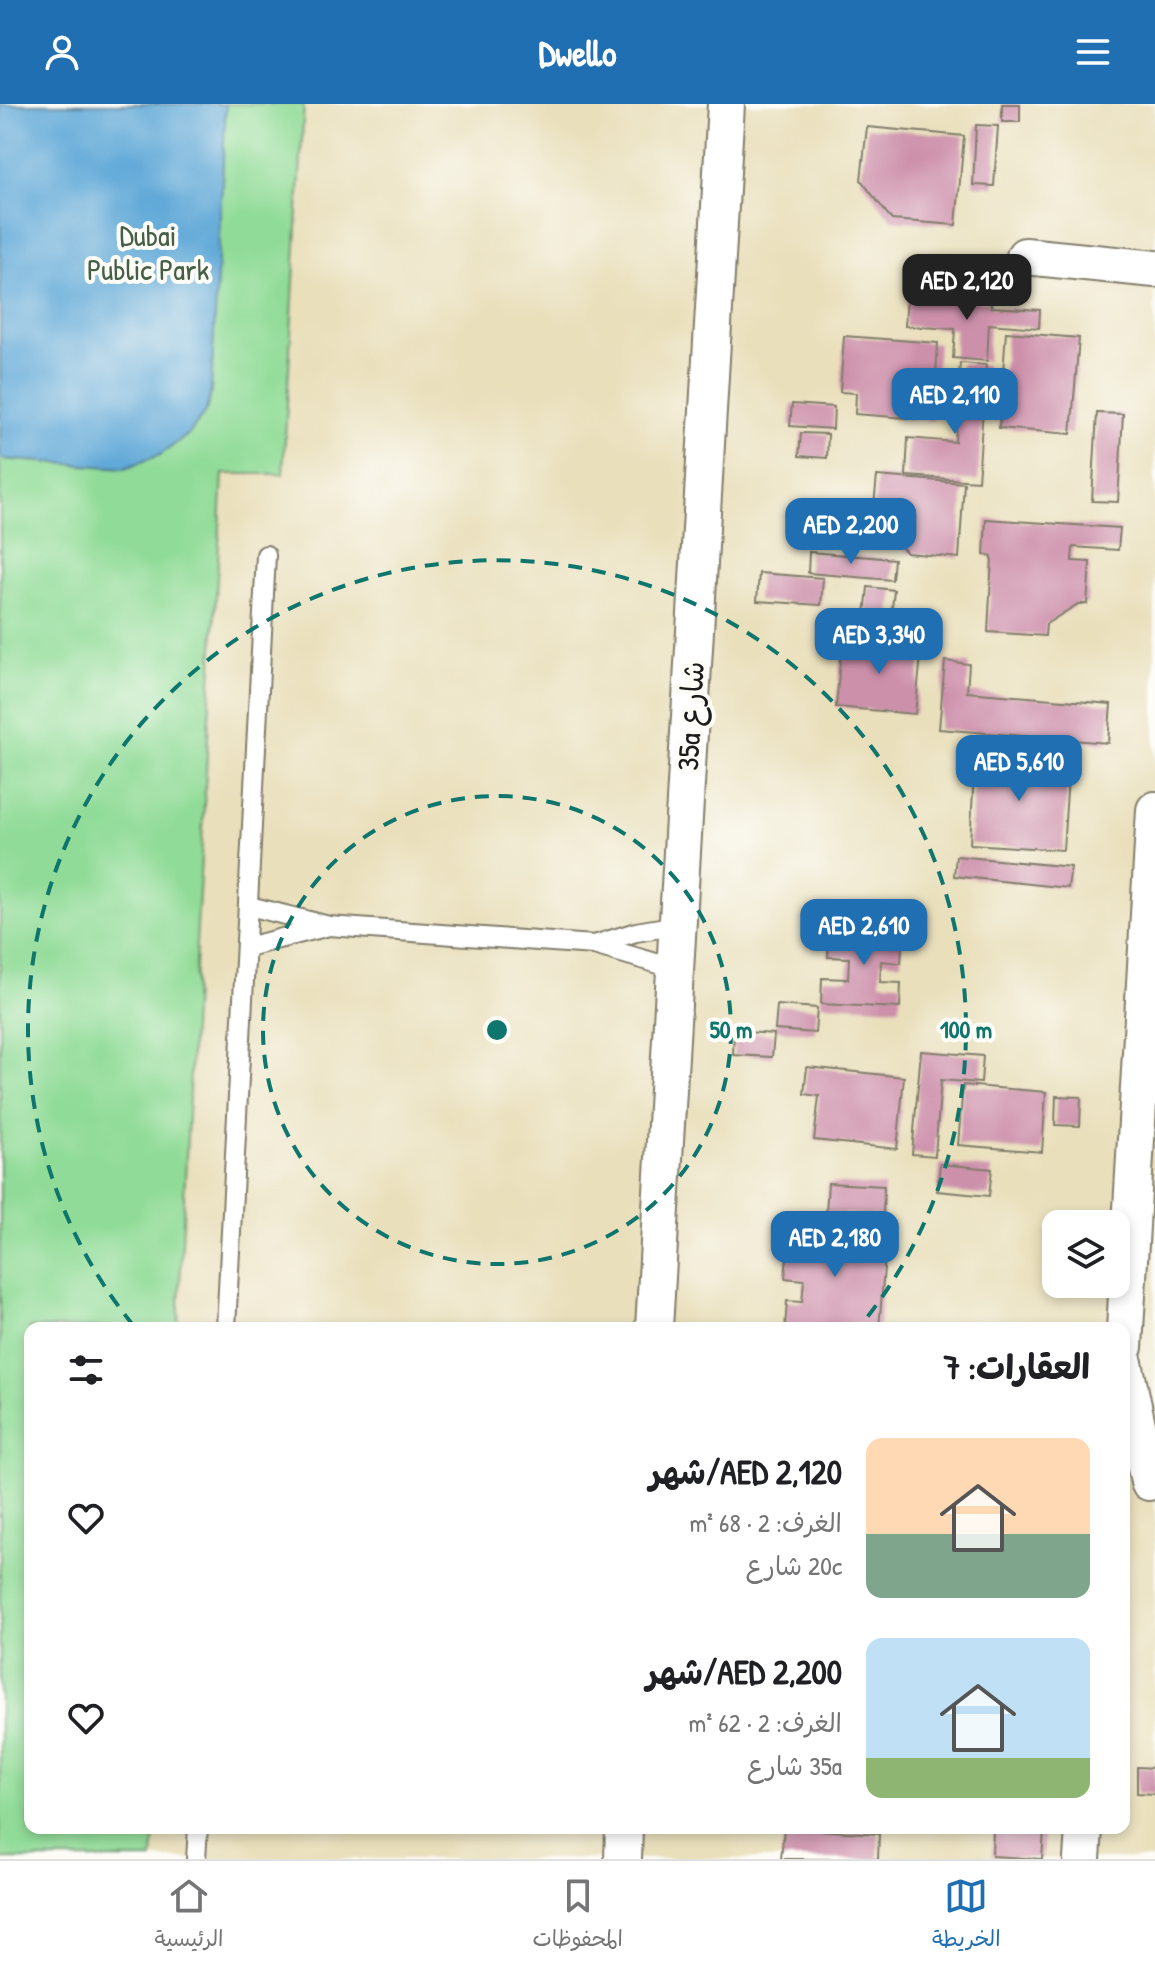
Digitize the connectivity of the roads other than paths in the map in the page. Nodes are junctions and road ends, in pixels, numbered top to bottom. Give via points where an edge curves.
1 (726, 104) edge
2 (1025, 256) dead end
3 (1155, 269) edge
4 (266, 555) dead end
5 (1155, 810) edge
6 (249, 906) junction
7 (678, 925) junction
8 (329, 926) junction
9 (594, 945) junction
10 (247, 947) junction
11 (676, 969) junction
12 (1146, 1109) edge
13 (226, 1322) edge
14 (654, 1322) edge
15 (1126, 1322) edge
16 (1130, 1401) edge
17 (1143, 1482) edge
18 (198, 1834) edge
19 (624, 1834) edge
20 (1084, 1834) edge
21 (196, 1859) edge
22 (623, 1859) edge
23 (1082, 1859) edge

1 - 7 street, 35a شارع
2 - 3 street
4 - 6 lane
5 - 12 street
6 - 8 lane
6 - 10 lane
7 - 9 lane
7 - 11 street, 35a شارع
8 - 9 lane
8 - 10 lane
9 - 11 lane
10 - 13 lane
11 - 14 street, 35a شارع
12 - 15 street
16 - 17 street
18 - 21 lane
19 - 22 street
20 - 23 street

